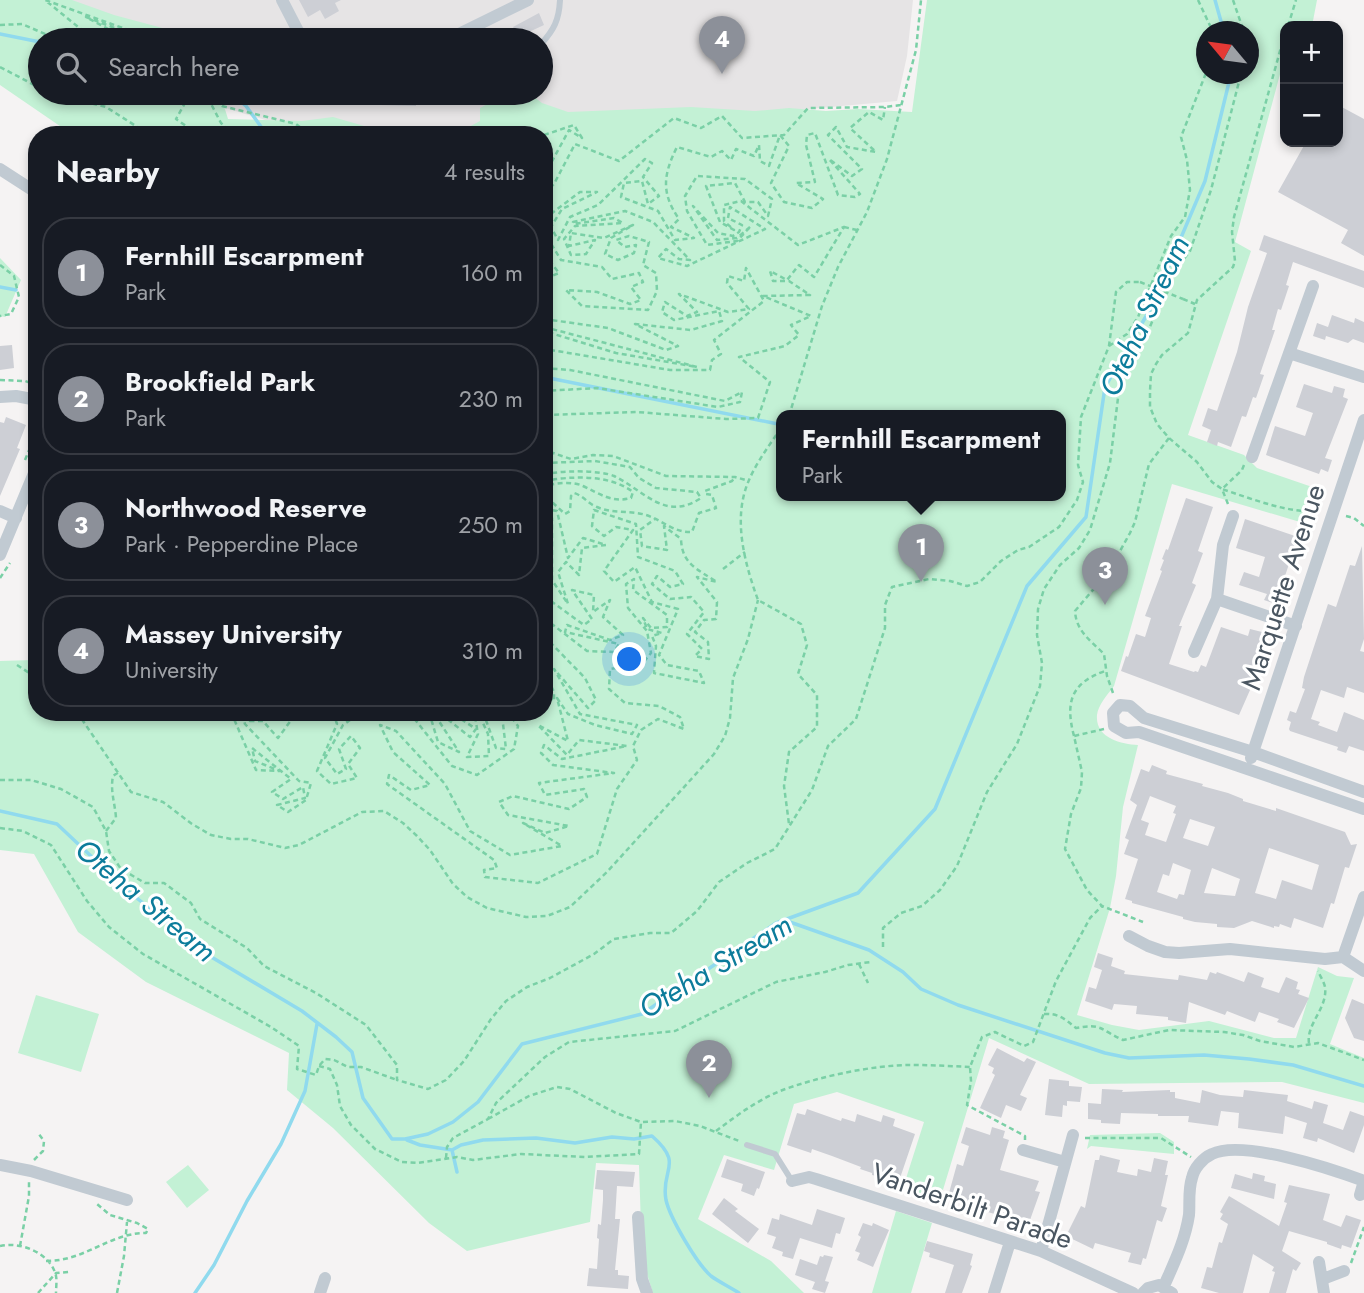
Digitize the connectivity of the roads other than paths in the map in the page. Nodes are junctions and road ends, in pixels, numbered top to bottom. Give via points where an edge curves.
1 (282, 0) edge
2 (528, 0) edge
3 (560, 0) edge
4 (296, 28) edge
5 (471, 28) edge
6 (553, 30) edge
7 (0, 169) edge
8 (28, 187) edge
9 (1313, 286) dead end
10 (1289, 353) junction
11 (1364, 377) edge
12 (0, 397) edge
13 (28, 398) edge
14 (1364, 420) edge
15 (1249, 457) road end
16 (28, 489) edge
17 (0, 511) edge
18 (1233, 516) road end
19 (16, 519) junction
20 (0, 555) edge
21 (1217, 599) junction
22 (1296, 626) junction
23 (1194, 652) dead end
24 (1253, 752) junction
25 (1248, 768) junction
26 (1364, 792) edge
27 (1364, 809) edge
28 (1364, 897) edge
29 (1129, 936) dead end
30 (1343, 957) junction
31 (1364, 971) edge
32 (1072, 1139) road end
33 (747, 1145) road end
34 (1024, 1150) road end
35 (1065, 1163) junction
36 (0, 1165) edge
37 (792, 1181) joint
38 (1364, 1181) edge
39 (1360, 1195) dead end
40 (127, 1200) dead end
41 (638, 1217) dead end
42 (1010, 1242) junction
43 (1041, 1251) junction
44 (1319, 1262) dead end
45 (1344, 1270) road end
46 (326, 1278) dead end
47 (1323, 1279) junction
48 (1168, 1290) edge
49 (320, 1293) edge
50 (647, 1293) edge
51 (994, 1293) edge
52 (1133, 1293) edge
53 (1143, 1293) edge
54 (1324, 1293) edge

1 - 4 street
2 - 5 street
3 - 6 lane
7 - 8 street
9 - 10 street
10 - 11 street
10 - 15 street
12 - 13 street
14 - 22 street, Marquette Avenue
16 - 19 street
17 - 19 street
18 - 21 street via 1223,545
19 - 20 street
21 - 22 street
21 - 23 street
22 - 24 street, Marquette Avenue
24 - 25 street, Marquette Avenue
24 - 25 street via 1144,718 1130,706 1120,705 1113,713 1114,726 1126,733 1139,732
24 - 26 street
25 - 27 street
28 - 30 street
29 - 30 street via 1165,952 1230,949
30 - 31 street
32 - 35 street
33 - 37 lane via 775,1154
34 - 35 street
35 - 43 street
36 - 40 street
37 - 42 street, Vanderbilt Parade via 809,1177
38 - 39 street
38 - 48 street via 1266,1154 1213,1153 1192,1177 1189,1215
41 - 50 street
42 - 43 street, Vanderbilt Parade
42 - 51 street
43 - 52 street, Vanderbilt Parade
44 - 47 street
45 - 47 street
46 - 49 street
47 - 54 street
48 - 53 street via 1153,1285

